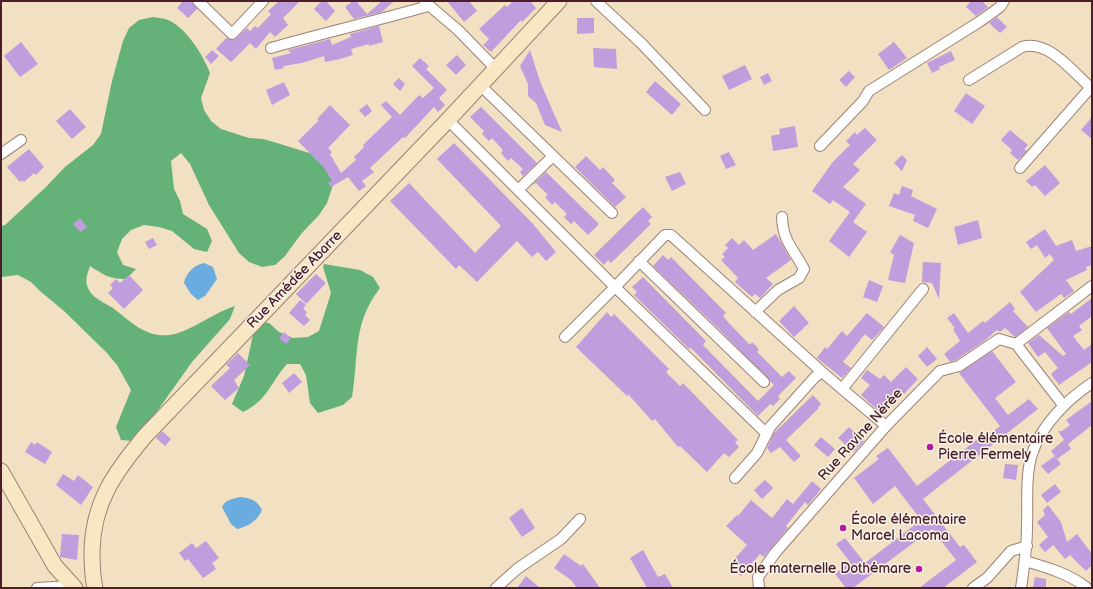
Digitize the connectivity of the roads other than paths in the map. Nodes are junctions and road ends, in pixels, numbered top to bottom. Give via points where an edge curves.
1 (198, 1) edge
2 (263, 1) edge
3 (596, 1) edge
4 (1004, 1) edge
5 (426, 3) edge
6 (555, 3) edge
7 (271, 48) dead end
8 (496, 69) junction
9 (969, 80) dead end
10 (480, 85) junction
11 (1091, 87) edge
12 (705, 110) dead end
13 (448, 120) junction
14 (21, 140) dead end
15 (820, 146) dead end
16 (1, 154) edge
17 (553, 156) junction
18 (1020, 168) dead end
19 (518, 190) junction
20 (612, 213) dead end
21 (782, 217) dead end
22 (639, 260) junction
23 (1092, 286) edge
24 (615, 287) junction
25 (923, 289) dead end
26 (755, 312) junction
27 (565, 337) dead end
28 (1016, 344) junction
29 (822, 372) junction
30 (764, 382) dead end
31 (1092, 382) edge
32 (842, 389) junction
33 (1062, 405) junction
34 (886, 426) junction
35 (767, 434) junction
36 (1, 471) edge
37 (735, 478) dead end
38 (580, 519) dead end
39 (1026, 546) junction
40 (1025, 562) junction
41 (73, 587) edge
42 (37, 588) edge
43 (95, 588) edge
44 (496, 588) edge
45 (759, 588) edge
46 (973, 588) edge
47 (1021, 588) edge
48 (1087, 588) edge

1 - 2 street via 232,34
3 - 12 street via 641,43
4 - 15 street via 1000,7 979,22 869,91 863,101
5 - 7 street via 379,21 329,31
5 - 8 street via 458,30
6 - 8 street, Rue Amédée Abarre
8 - 10 street, Rue Amédée Abarre
9 - 11 street via 1028,45 1051,52
10 - 13 street, Rue Amédée Abarre
10 - 17 street
11 - 18 street
13 - 19 street
13 - 43 street, Rue Amédée Abarre via 145,436 121,465 103,496 94,525 92,562
14 - 16 street
17 - 19 street
17 - 20 street
19 - 24 street
21 - 26 street via 786,239 804,269 799,278 778,290
22 - 24 street
22 - 26 street via 665,235 671,235
22 - 30 street
23 - 28 street
24 - 27 street
24 - 35 street
25 - 32 street
26 - 29 street
28 - 33 street
28 - 34 street, Rue Ravine Nérée via 999,339 959,366 940,371
29 - 32 street
29 - 35 street via 774,423
31 - 33 street
32 - 34 street
33 - 39 street via 1032,454
34 - 45 street, Rue Ravine Nérée via 762,569 758,577
35 - 37 street via 757,453
36 - 41 street via 55,566
38 - 44 street via 561,539 517,569
39 - 40 street
39 - 46 street via 1010,551 987,578
40 - 47 street
40 - 48 street via 1074,580
41 - 42 street

